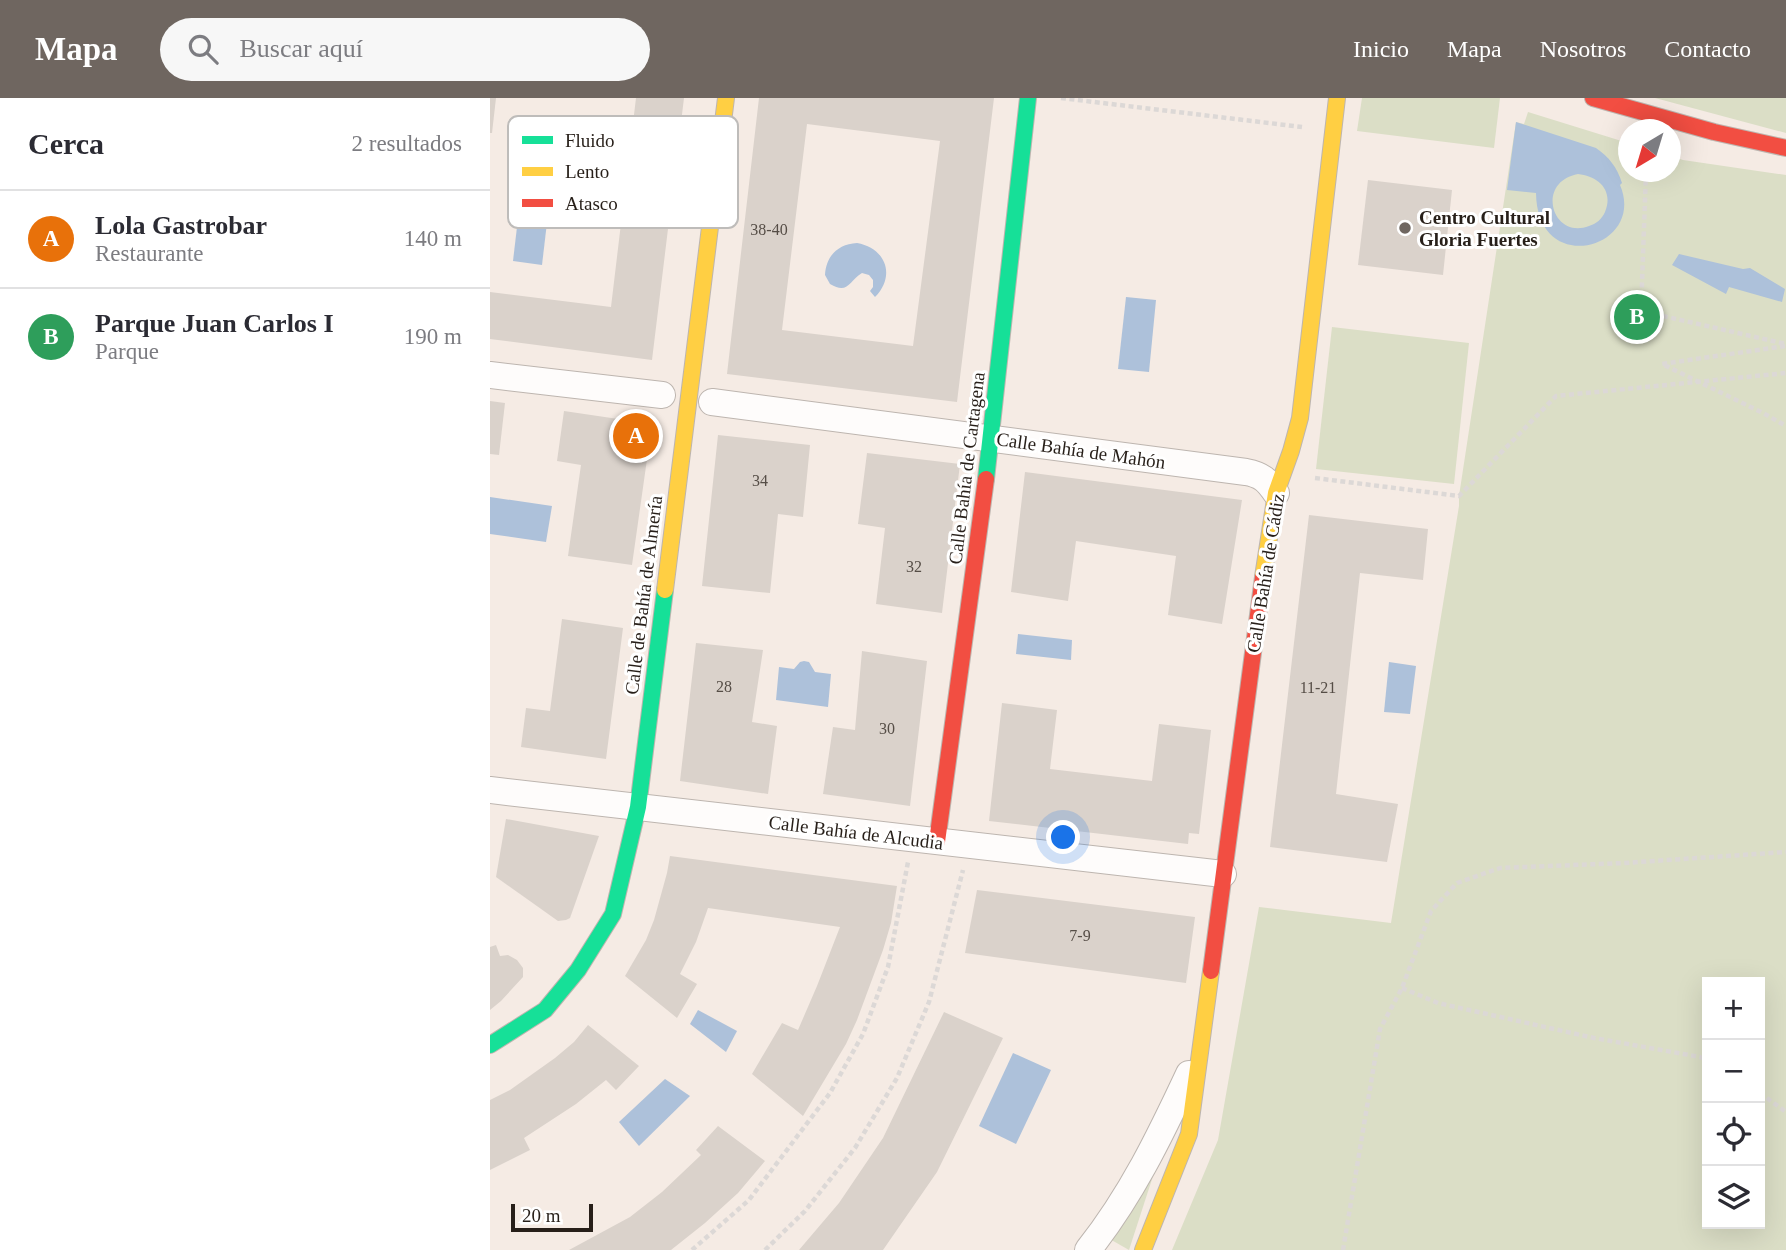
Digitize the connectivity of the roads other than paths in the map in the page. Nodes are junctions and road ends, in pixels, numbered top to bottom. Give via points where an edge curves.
1 (726, 98) edge
2 (1028, 98) edge
3 (1337, 98) edge
4 (1593, 98) edge
5 (724, 116) edge
6 (1786, 148) edge
7 (710, 228) edge
8 (490, 375) edge
9 (662, 395) dead end
10 (712, 402) dead end
11 (992, 438) junction
12 (1279, 484) junction
13 (490, 790) edge
14 (638, 807) junction
15 (937, 842) junction
16 (1223, 874) junction
17 (490, 1045) edge
18 (1200, 1050) junction
19 (1088, 1250) edge
20 (1143, 1250) edge

1 - 5 street, Calle de Bahía de Almería
2 - 11 street, Calle Bahía de Cartagena
3 - 12 street, Calle Bahía de Cádiz via 1300,418
4 - 6 street
7 - 14 street, Calle de Bahía de Almería
8 - 9 street
10 - 11 street, Calle Bahía de Mahón
11 - 12 street, Calle Bahía de Mahón via 1246,472
11 - 15 street, Calle Bahía de Cartagena
12 - 16 street, Calle Bahía de Cádiz
13 - 14 street, Calle Bahía de Alcudia
14 - 15 street, Calle Bahía de Alcudia
14 - 17 street, Calle de Bahía de Almería via 613,914 578,970 545,1010
15 - 16 street, Calle Bahía de Alcudia
16 - 18 street, Calle Bahía de Cádiz
18 - 19 street, Calle Bahía de Cádiz via 1125,1200
18 - 20 street, Calle Bahía de Cádiz via 1189,1135

